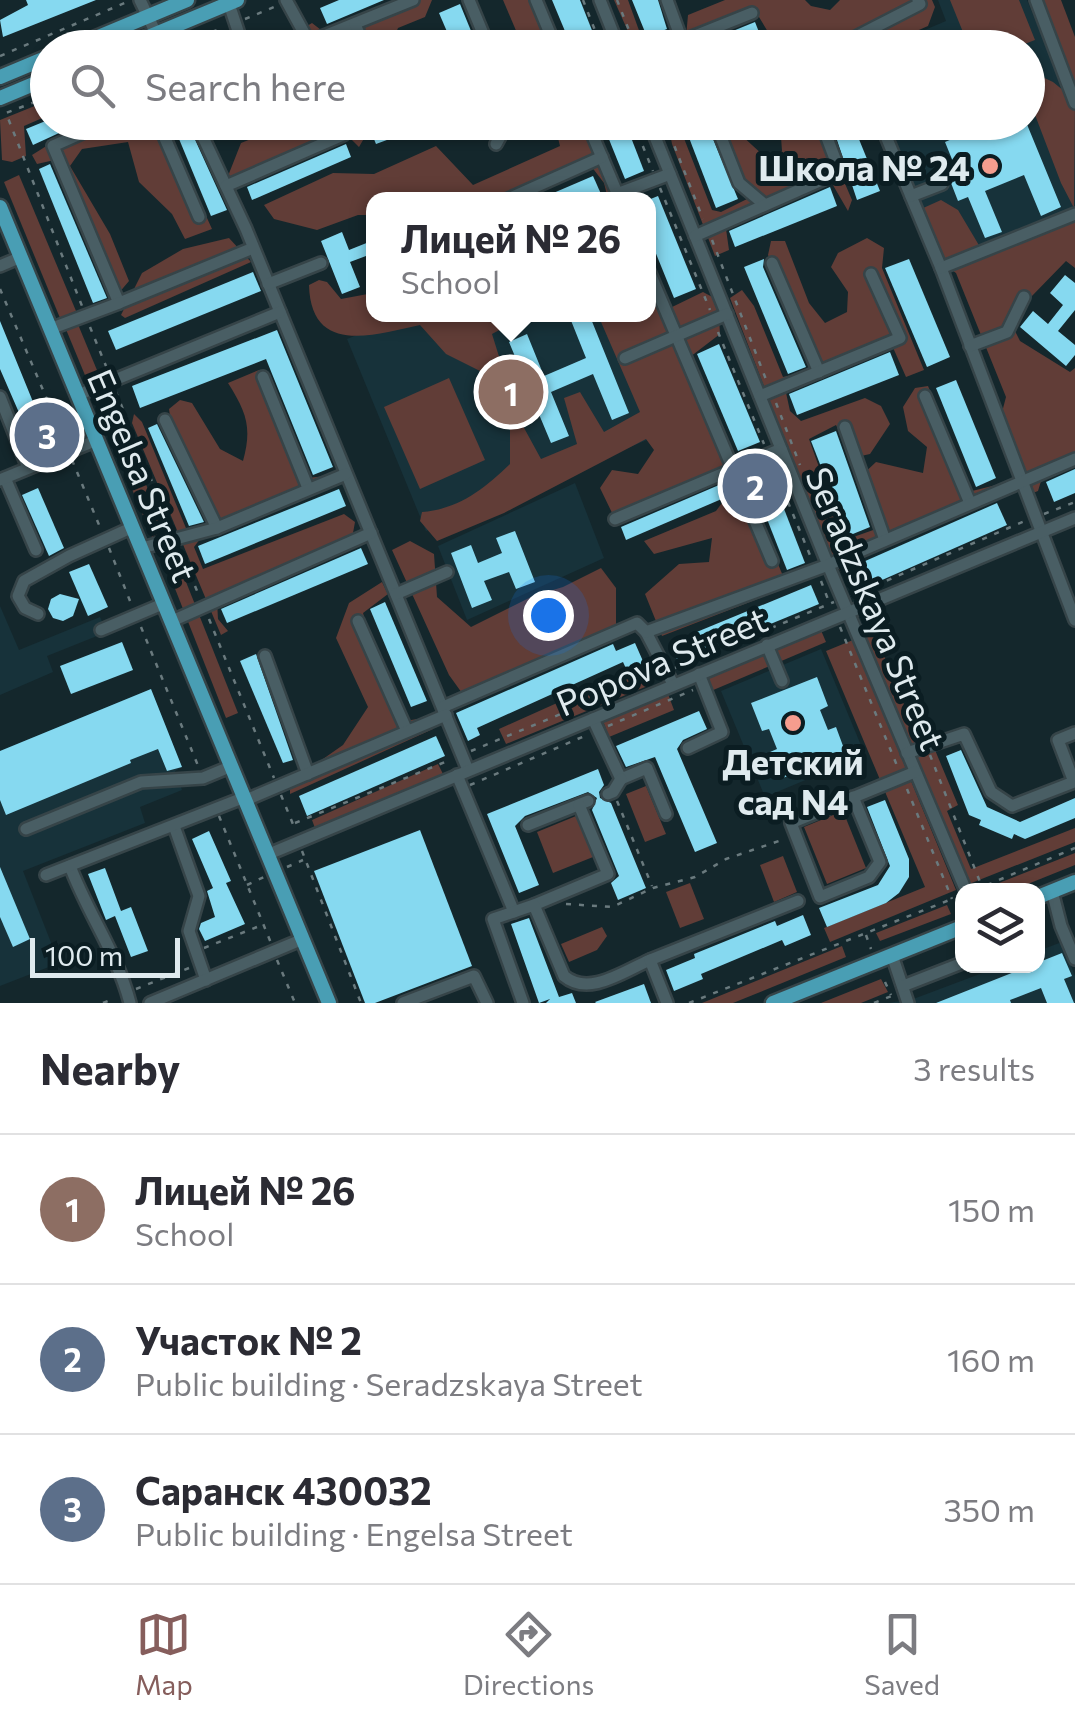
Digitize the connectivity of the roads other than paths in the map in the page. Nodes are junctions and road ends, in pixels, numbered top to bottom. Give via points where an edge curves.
1 (140, 0) edge
2 (188, 0) edge
3 (286, 0) edge
4 (412, 0) edge
5 (469, 0) edge
6 (536, 0) edge
7 (600, 0) edge
8 (666, 0) edge
9 (918, 0) edge
10 (1036, 0) edge
11 (233, 2) edge
12 (752, 12) dead end
13 (148, 16) junction
14 (356, 24) junction
15 (115, 30) edge
16 (154, 30) edge
17 (180, 30) edge
18 (239, 30) edge
19 (300, 30) edge
20 (340, 30) edge
21 (358, 30) edge
22 (482, 30) edge
23 (548, 30) edge
24 (612, 30) edge
25 (678, 30) edge
26 (707, 30) edge
27 (869, 30) edge
28 (30, 65) edge
29 (0, 77) edge
30 (30, 86) edge
31 (0, 98) edge
32 (1075, 103) edge
33 (66, 140) edge
34 (166, 140) edge
35 (205, 140) edge
36 (331, 140) edge
37 (498, 140) edge
38 (595, 140) edge
39 (656, 140) edge
40 (722, 140) edge
41 (828, 140) edge
42 (888, 140) edge
43 (496, 144) dead end
44 (602, 157) junction
45 (670, 174) junction
46 (942, 184) dead end
47 (226, 186) junction
48 (524, 192) edge
49 (616, 192) edge
50 (629, 192) edge
51 (911, 196) junction
52 (765, 205) junction
53 (0, 207) edge
54 (1075, 214) edge
55 (199, 216) dead end
56 (695, 236) junction
57 (254, 248) junction
58 (21, 258) junction
59 (321, 263) dead end
60 (772, 263) dead end
61 (0, 266) edge
62 (941, 268) junction
63 (871, 274) dead end
64 (268, 284) junction
65 (656, 288) edge
66 (1024, 298) dead end
67 (120, 303) junction
68 (280, 312) junction
69 (727, 314) junction
70 (50, 328) junction
71 (676, 336) junction
72 (970, 346) junction
73 (626, 358) dead end
74 (819, 372) junction
75 (263, 376) dead end
76 (766, 394) junction
77 (78, 396) junction
78 (925, 396) dead end
79 (0, 398) edge
80 (165, 420) dead end
81 (4, 422) edge
82 (844, 427) dead end
83 (97, 440) junction
84 (774, 451) junction
85 (1075, 458) edge
86 (28, 468) junction
87 (732, 469) junction
88 (346, 474) junction
89 (2, 479) edge
90 (1020, 482) junction
91 (308, 488) junction
92 (970, 503) junction
93 (1075, 518) edge
94 (615, 520) dead end
95 (133, 527) junction
96 (216, 528) junction
97 (1040, 532) junction
98 (371, 533) junction
99 (885, 540) junction
100 (142, 548) junction
101 (36, 550) dead end
102 (772, 560) dead end
103 (822, 567) junction
104 (447, 572) dead end
105 (396, 594) junction
106 (165, 603) junction
107 (846, 605) junction
108 (1072, 605) edge
109 (38, 614) dead end
110 (1075, 620) edge
111 (172, 621) junction
112 (358, 621) dead end
113 (101, 630) dead end
114 (646, 632) junction
115 (767, 645) junction
116 (265, 656) dead end
117 (701, 680) junction
118 (782, 681) dead end
119 (673, 684) junction
120 (444, 711) junction
121 (595, 725) junction
122 (408, 731) junction
123 (1075, 733) edge
124 (688, 748) dead end
125 (906, 753) junction
126 (232, 766) junction
127 (463, 772) junction
128 (915, 772) junction
129 (308, 774) junction
130 (620, 780) junction
131 (1074, 782) edge
132 (611, 793) road end
133 (246, 798) junction
134 (853, 798) junction
135 (666, 814) dead end
136 (174, 826) junction
137 (528, 826) dead end
138 (26, 829) dead end
139 (268, 854) junction
140 (70, 866) junction
141 (46, 875) dead end
142 (1075, 882) edge
143 (963, 883) edge
144 (1045, 894) edge
145 (1045, 896) edge
146 (798, 902) dead end
147 (537, 904) junction
148 (514, 912) junction
149 (955, 929) edge
150 (303, 939) junction
151 (1071, 939) edge
152 (892, 954) junction
153 (1075, 959) edge
154 (650, 960) junction
155 (955, 966) edge
156 (206, 980) junction
157 (903, 986) junction
158 (129, 998) edge
159 (168, 1000) edge
160 (330, 1002) edge
161 (150, 1003) edge
162 (403, 1003) edge
163 (486, 1003) edge
164 (523, 1003) edge
165 (668, 1003) edge
166 (772, 1003) edge
167 (908, 1003) edge

1 - 13 street
2 - 13 main road
3 - 19 street
4 - 14 street
5 - 22 street
6 - 23 street
7 - 24 street
8 - 25 street
9 - 27 street
10 - 32 street
11 - 17 main road
11 - 18 street
12 - 26 street
13 - 15 main road
13 - 16 street
14 - 20 street
14 - 21 street
28 - 29 main road
30 - 31 main road
33 - 67 street via 53,146
34 - 55 street
35 - 47 street
36 - 47 street
37 - 43 street
38 - 44 street
39 - 45 street, Seradzskaya Street
40 - 52 street via 738,183
41 - 52 street via 840,172
42 - 51 street
44 - 48 street
44 - 49 street
45 - 50 street
45 - 56 street, Seradzskaya Street
46 - 51 street
47 - 57 street
51 - 62 street
52 - 56 street
53 - 58 main road, Engelsa Street
54 - 62 street
56 - 69 street, Seradzskaya Street
57 - 64 street
57 - 67 street
58 - 61 street
58 - 70 main road, Engelsa Street
59 - 64 street
60 - 74 street
62 - 72 street
63 - 74 street via 900,338
64 - 68 street
65 - 71 street
66 - 72 street via 1007,332
67 - 70 street
68 - 77 street
68 - 88 street
69 - 71 street
69 - 76 street, Seradzskaya Street
70 - 77 main road, Engelsa Street
71 - 73 street
71 - 87 street
72 - 90 street
74 - 76 street
75 - 91 street
76 - 84 street, Seradzskaya Street
77 - 83 main road, Engelsa Street
78 - 92 street
79 - 81 street
80 - 96 street
81 - 86 street
82 - 99 street
83 - 86 street
83 - 95 main road, Engelsa Street
84 - 87 street
84 - 103 street, Seradzskaya Street
85 - 90 street
86 - 89 street
87 - 94 street
87 - 102 street
88 - 91 street
88 - 98 street
89 - 101 street
90 - 92 street
90 - 97 street
91 - 96 street
92 - 99 street
93 - 97 street, Popova Street
95 - 100 main road, Engelsa Street
95 - 109 street via 24,581 18,596
96 - 100 street
97 - 107 street, Popova Street
97 - 108 street
98 - 105 street
98 - 111 street
99 - 103 street
100 - 106 main road, Engelsa Street
103 - 107 street, Seradzskaya Street
103 - 114 street
104 - 105 street
105 - 120 street
106 - 111 main road, Engelsa Street
106 - 113 street
107 - 115 street, Popova Street
107 - 125 street, Seradzskaya Street
108 - 110 street
111 - 126 main road, Engelsa Street
112 - 122 street
114 - 119 street
114 - 120 street via 637,624
115 - 117 street, Popova Street
115 - 118 street
116 - 129 street
117 - 119 street, Popova Street
117 - 124 street via 722,732
119 - 121 street, Popova Street
120 - 122 street
120 - 127 street
121 - 127 street, Popova Street
121 - 130 street
122 - 129 street
123 - 131 street via 1058,740
125 - 128 street, Seradzskaya Street
125 - 131 street via 964,734 990,792 1012,806
126 - 133 main road, Engelsa Street
126 - 138 street via 203,778 142,782
127 - 139 street, Popova Street
127 - 148 street via 463,788
128 - 134 street
128 - 143 street, Seradzskaya Street
129 - 133 street
130 - 132 street
130 - 135 street via 646,768
133 - 136 street
133 - 139 main road, Engelsa Street
134 - 134 street via 791,824 820,897 870,877 880,862
136 - 140 street
136 - 156 street via 199,896 189,931
137 - 147 street via 584,803 608,874
139 - 150 main road
140 - 141 street
140 - 158 street
142 - 144 main road
145 - 151 street
146 - 154 street
147 - 148 street
147 - 154 street via 564,976 574,984 589,986
148 - 164 street via 493,919
149 - 152 main road
150 - 156 street
150 - 160 main road
151 - 153 street
152 - 157 street
152 - 166 main road
154 - 165 street
155 - 157 street
156 - 159 street
157 - 167 street
159 - 161 street
162 - 163 street via 474,976

